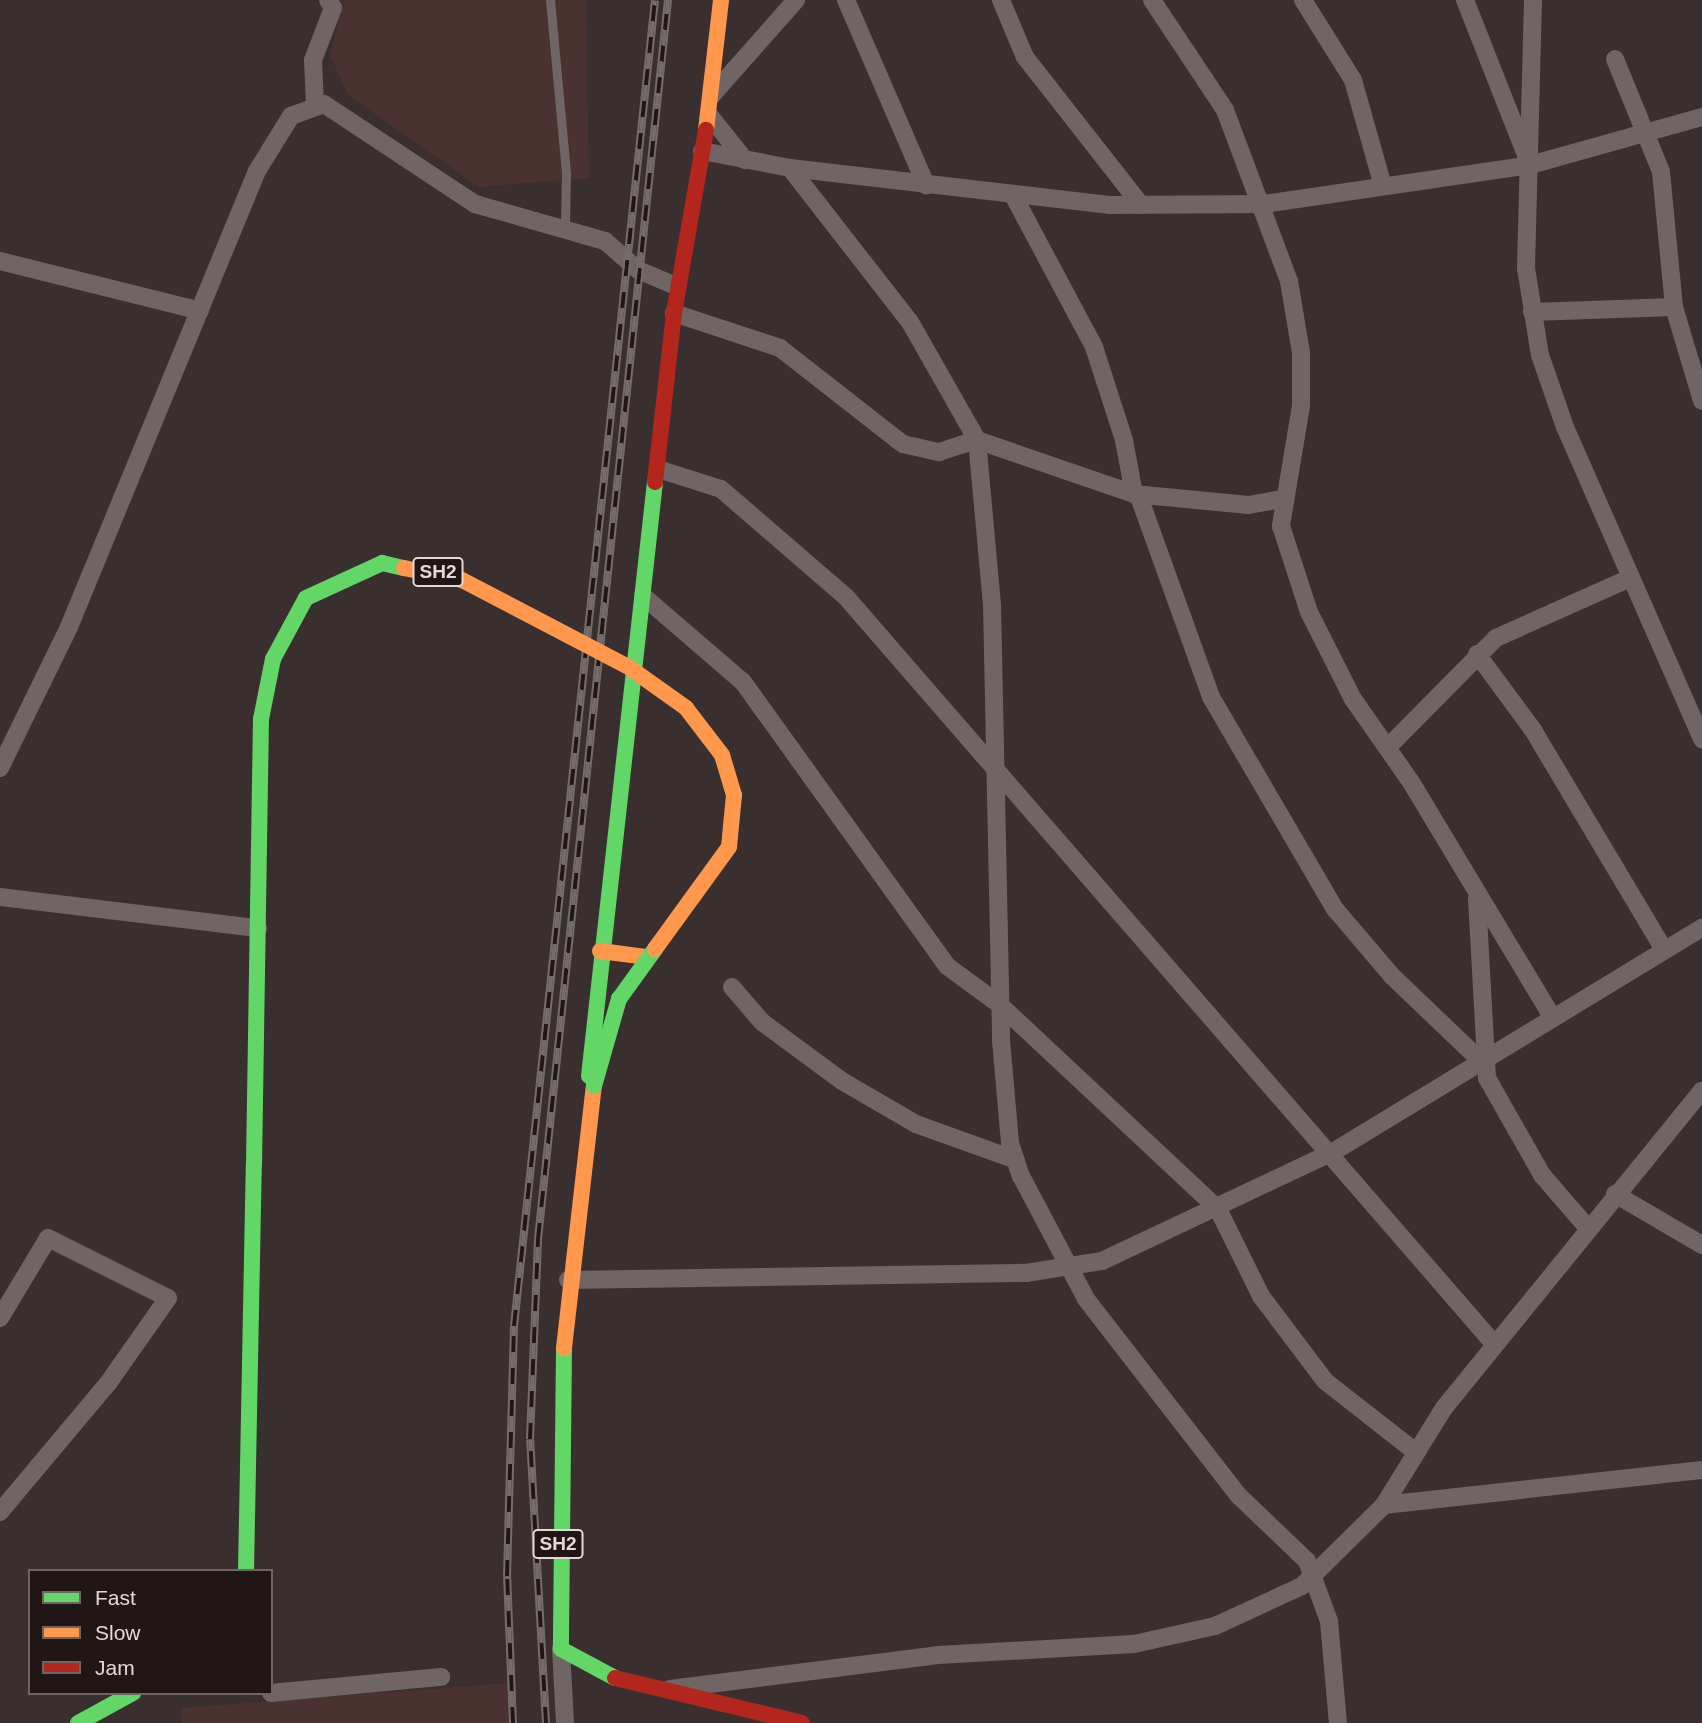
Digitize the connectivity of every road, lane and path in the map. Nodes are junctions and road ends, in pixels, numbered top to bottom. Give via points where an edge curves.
1 (550, 0) edge
2 (721, 0) edge
3 (796, 0) edge
4 (846, 0) edge
5 (1001, 0) edge
6 (1152, 0) edge
7 (1303, 0) edge
8 (1465, 0) edge
9 (1533, 0) edge
10 (332, 3) edge
11 (1615, 59) dead end
12 (712, 95) junction
13 (315, 104) junction
14 (709, 115) junction
15 (1702, 117) edge
16 (1644, 134) junction
17 (702, 151) junction
18 (745, 160) junction
19 (1530, 165) junction
20 (790, 168) junction
21 (926, 185) junction
22 (1383, 186) junction
23 (1013, 195) junction
24 (1264, 204) junction
25 (1141, 205) junction
26 (565, 226) junction
27 (0, 261) edge
28 (678, 287) junction
29 (1674, 307) junction
30 (200, 311) junction
31 (1532, 312) junction
32 (674, 313) junction
33 (1702, 401) edge
34 (977, 440) junction
35 (658, 469) junction
36 (1136, 494) junction
37 (1283, 499) junction
38 (1630, 578) junction
39 (643, 596) junction
40 (1477, 654) junction
41 (8, 733) edge
42 (1702, 739) edge
43 (1388, 746) junction
44 (0, 768) edge
45 (995, 768) junction
46 (1476, 892) junction
47 (0, 897) edge
48 (258, 928) junction
49 (1702, 928) edge
50 (1664, 950) junction
51 (600, 951) junction
52 (646, 957) junction
53 (732, 988) dead end
54 (1000, 1005) junction
55 (1553, 1018) junction
56 (1481, 1061) junction
57 (1701, 1094) edge
58 (1333, 1152) junction
59 (1016, 1160) junction
60 (580, 1185) junction
61 (1615, 1194) junction
62 (1218, 1209) junction
63 (1586, 1226) junction
64 (1702, 1245) edge
65 (1066, 1268) junction
66 (568, 1280) junction
67 (0, 1318) edge
68 (1495, 1345) junction
69 (1416, 1452) junction
70 (1702, 1470) edge
71 (1384, 1505) junction
72 (0, 1512) edge
73 (246, 1569) edge
74 (1313, 1577) junction
75 (561, 1649) junction
76 (441, 1677) dead end
77 (653, 1692) junction
78 (273, 1693) edge
79 (129, 1695) edge
80 (78, 1723) edge
81 (565, 1723) edge
82 (802, 1723) edge
83 (1338, 1723) edge

1 - 26 lane via 566,173
2 - 12 main road
3 - 12 street
4 - 21 street
5 - 25 street via 1026,57
6 - 24 street via 1225,110
7 - 22 street via 1353,80
8 - 19 street
9 - 19 street
10 - 13 street via 313,60
11 - 16 street
12 - 14 main road
13 - 26 street via 337,110 475,204
13 - 30 street via 277,132
14 - 17 main road
14 - 18 street
15 - 16 street
16 - 19 street
16 - 29 street via 1661,172
17 - 18 street
17 - 28 main road
18 - 20 street
19 - 22 street
19 - 31 street via 1526,268
20 - 21 street
20 - 34 street via 910,322
21 - 23 street
22 - 24 street
23 - 25 street
23 - 36 street via 1094,348
24 - 25 street
24 - 37 street via 1290,281 1301,353 1296,443
26 - 28 street via 605,241 638,270
27 - 30 street
28 - 32 main road
29 - 31 street
29 - 33 street
30 - 41 street via 69,627
31 - 38 street via 1565,427
32 - 34 street via 780,348 903,444 939,452
32 - 35 main road
34 - 36 street
34 - 45 street via 992,604
35 - 39 main road
35 - 45 street via 721,489 750,509 846,597
36 - 37 street via 1248,505
36 - 56 street via 1211,697 1335,909 1392,976
37 - 43 street via 1281,526 1309,612 1353,699
38 - 40 street via 1505,634
38 - 42 street
39 - 51 main road
39 - 54 street via 743,682 947,966
40 - 43 street
40 - 50 street via 1533,730
41 - 44 street
43 - 46 street
45 - 54 street
45 - 58 street
46 - 55 street
46 - 56 street via 1483,943
47 - 48 street
48 - 52 main road, SH2, bridge via 261,719 273,659 306,598 383,563 462,580 630,668 704,727 722,755 736,821 708,882
48 - 73 main road, SH2, bridge
49 - 50 street
50 - 55 street
51 - 52 main road
51 - 60 main road
52 - 60 main road, SH2, bridge via 619,999 594,1086
53 - 59 street via 762,1022 842,1081 916,1124
54 - 59 street
54 - 62 street
55 - 56 street
56 - 58 street
56 - 63 street via 1516,1137
57 - 61 street
58 - 62 street
58 - 68 street via 1450,1300
59 - 65 street
60 - 66 main road, SH2
61 - 63 street
61 - 64 street
62 - 65 street via 1112,1257
62 - 69 street via 1261,1296 1325,1381
63 - 68 street
65 - 66 street via 885,1277
65 - 74 street via 1239,1496 1307,1561
66 - 75 main road, SH2 via 560,1429
67 - 72 street via 48,1238 168,1298 109,1382
68 - 69 street
69 - 71 street
70 - 71 street
71 - 74 street
74 - 77 street via 1215,1626 1155,1640 813,1668
74 - 83 street via 1329,1622
75 - 77 main road
75 - 81 street
76 - 78 street
77 - 82 main road
79 - 80 main road

